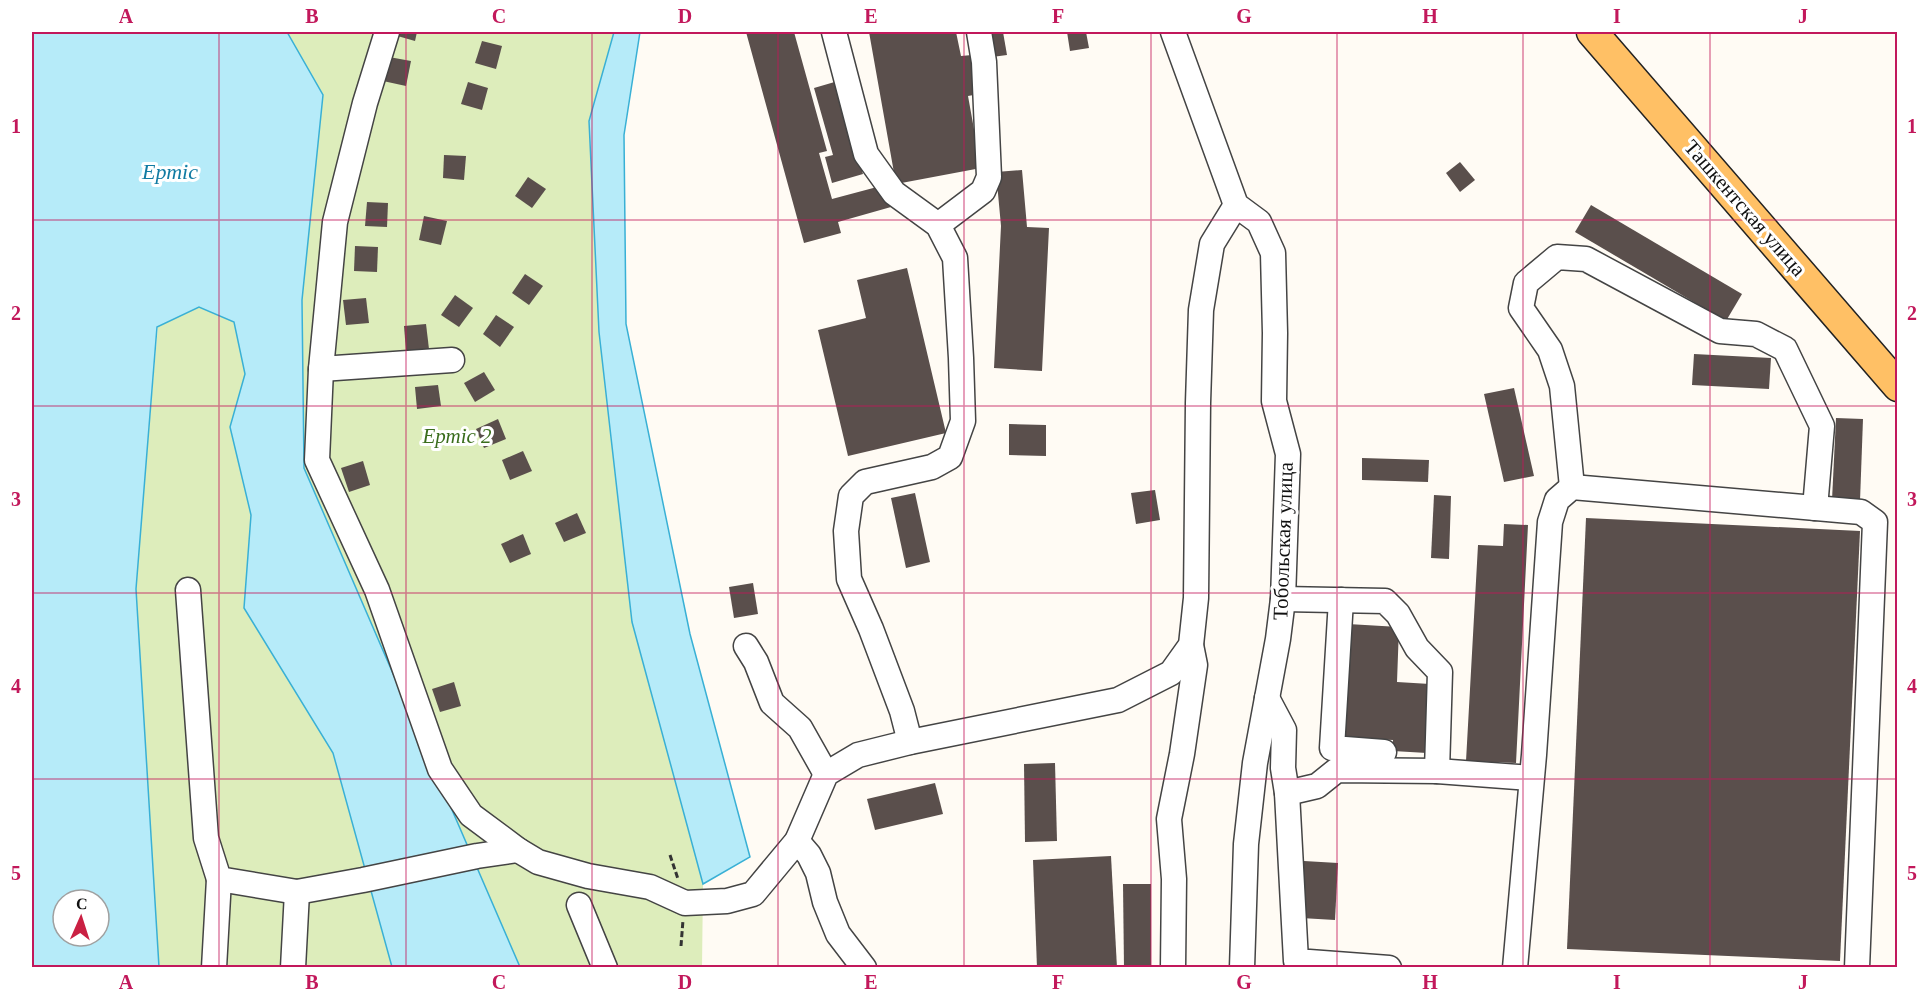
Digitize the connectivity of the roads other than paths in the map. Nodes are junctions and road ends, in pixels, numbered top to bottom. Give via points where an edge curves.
1 (387, 32) edge
2 (834, 32) edge
3 (979, 32) edge
4 (1173, 32) edge
5 (1592, 32) edge
6 (1236, 205) junction
7 (938, 225) junction
8 (452, 360) dead end
9 (321, 369) junction
10 (1892, 370) edge
11 (1572, 487) junction
12 (1815, 508) junction
13 (188, 590) dead end
14 (1283, 599) junction
15 (1341, 600) junction
16 (1191, 645) junction
17 (746, 646) dead end
18 (1267, 698) junction
19 (910, 742) junction
20 (1384, 752) dead end
21 (1437, 771) junction
22 (826, 774) junction
23 (1530, 778) junction
24 (1287, 793) junction
25 (797, 841) junction
26 (518, 850) junction
27 (219, 879) junction
28 (297, 892) junction
29 (579, 905) dead end
30 (214, 968) edge
31 (293, 968) edge
32 (605, 968) edge
33 (864, 968) edge
34 (1173, 968) edge
35 (1242, 968) edge
36 (1389, 968) edge
37 (1515, 968) edge
38 (1857, 968) edge

1 - 9 street via 335,222
2 - 7 street via 866,154 894,193
3 - 7 street via 989,177 983,191
4 - 6 street
5 - 10 main road, Ташкентская улица
6 - 14 street, Тобольская улица via 1258,222 1273,253 1274,402 1288,454
6 - 16 street via 1212,244 1201,310 1196,598
7 - 19 street via 955,258 963,421 950,457 932,467 865,482 852,496 846,531 849,579 902,711
8 - 9 street
9 - 26 street via 317,459 377,590 440,769 471,814
11 - 12 street
11 - 12 street via 1562,386 1550,350 1521,308 1526,283 1557,256 1586,258 1720,331 1756,334 1785,349 1822,426
11 - 23 street via 1557,500 1550,522
12 - 38 street via 1861,512 1875,522
13 - 27 street via 206,838
14 - 15 street
14 - 18 street, Тобольская улица
15 - 20 street via 1332,748
15 - 21 street via 1385,601 1398,614 1417,648 1440,672
16 - 19 street via 1171,673 1118,700
16 - 34 street via 1195,665 1169,819 1174,879
17 - 22 street via 772,703 800,728
18 - 24 street via 1284,730
18 - 35 street, Тобольская улица via 1246,844
19 - 22 street via 858,755
21 - 23 street
21 - 24 street via 1337,770 1317,786
22 - 25 street
23 - 37 street
24 - 36 street via 1296,962
25 - 26 street via 753,894 727,901 685,903 650,887 538,862
25 - 33 street via 818,873 838,934
26 - 28 street
27 - 28 street
27 - 30 street
28 - 31 street
29 - 32 street

